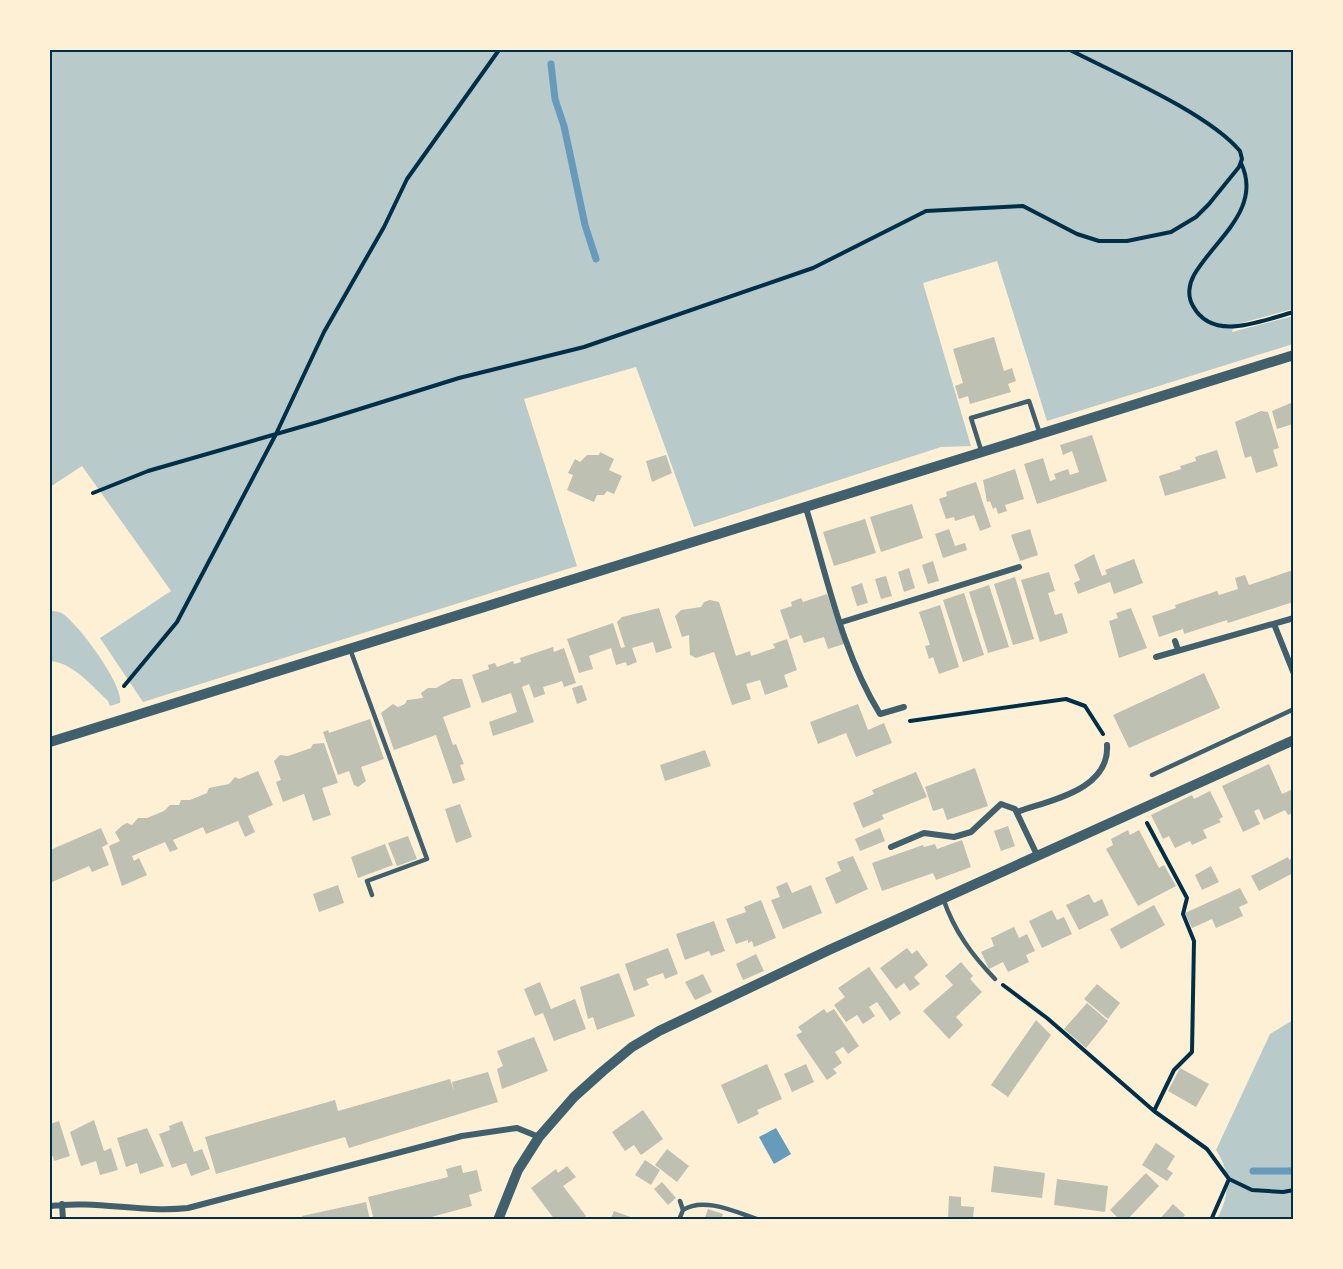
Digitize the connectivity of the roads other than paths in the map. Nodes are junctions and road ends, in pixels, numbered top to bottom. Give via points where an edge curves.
1 (1293, 355) edge
2 (1040, 434) junction
3 (982, 453) junction
4 (806, 508) junction
5 (1019, 567) dead end
6 (1293, 618) edge
7 (842, 622) junction
8 (1274, 624) junction
9 (1175, 641) dead end
10 (350, 649) junction
11 (1178, 650) junction
12 (1156, 657) dead end
13 (1293, 674) edge
14 (904, 707) road end
15 (1293, 709) edge
16 (1293, 740) edge
17 (50, 742) edge
18 (1107, 745) road end
19 (1152, 775) dead end
20 (1017, 812) junction
21 (891, 847) dead end
22 (1038, 857) junction
23 (372, 894) dead end
24 (943, 898) junction
25 (995, 979) road end
26 (539, 1137) junction
27 (680, 1201) dead end
28 (62, 1204) junction
29 (50, 1206) edge
30 (683, 1210) junction
31 (63, 1220) edge
32 (498, 1220) edge
33 (679, 1220) edge
34 (760, 1220) edge

1 - 2 street
2 - 3 street
2 - 3 lane via 1029,401 971,418
3 - 4 street
4 - 7 street
4 - 10 street
5 - 7 street
6 - 8 street
7 - 14 street via 880,714
8 - 11 street
8 - 13 street
9 - 11 street
10 - 17 street
10 - 23 lane via 427,859 367,881
11 - 12 street
15 - 19 lane
16 - 22 street
18 - 20 street via 1107,761 1093,780
20 - 21 street via 1001,804 971,832 952,837 922,834
20 - 22 street
22 - 24 street
24 - 25 lane via 970,952
24 - 26 street via 659,1030 632,1047 574,1096
26 - 28 street via 517,1128 462,1136 194,1207 152,1210
26 - 32 street via 518,1170
27 - 30 lane
28 - 29 street
28 - 31 street
30 - 33 lane
30 - 34 lane via 708,1204

